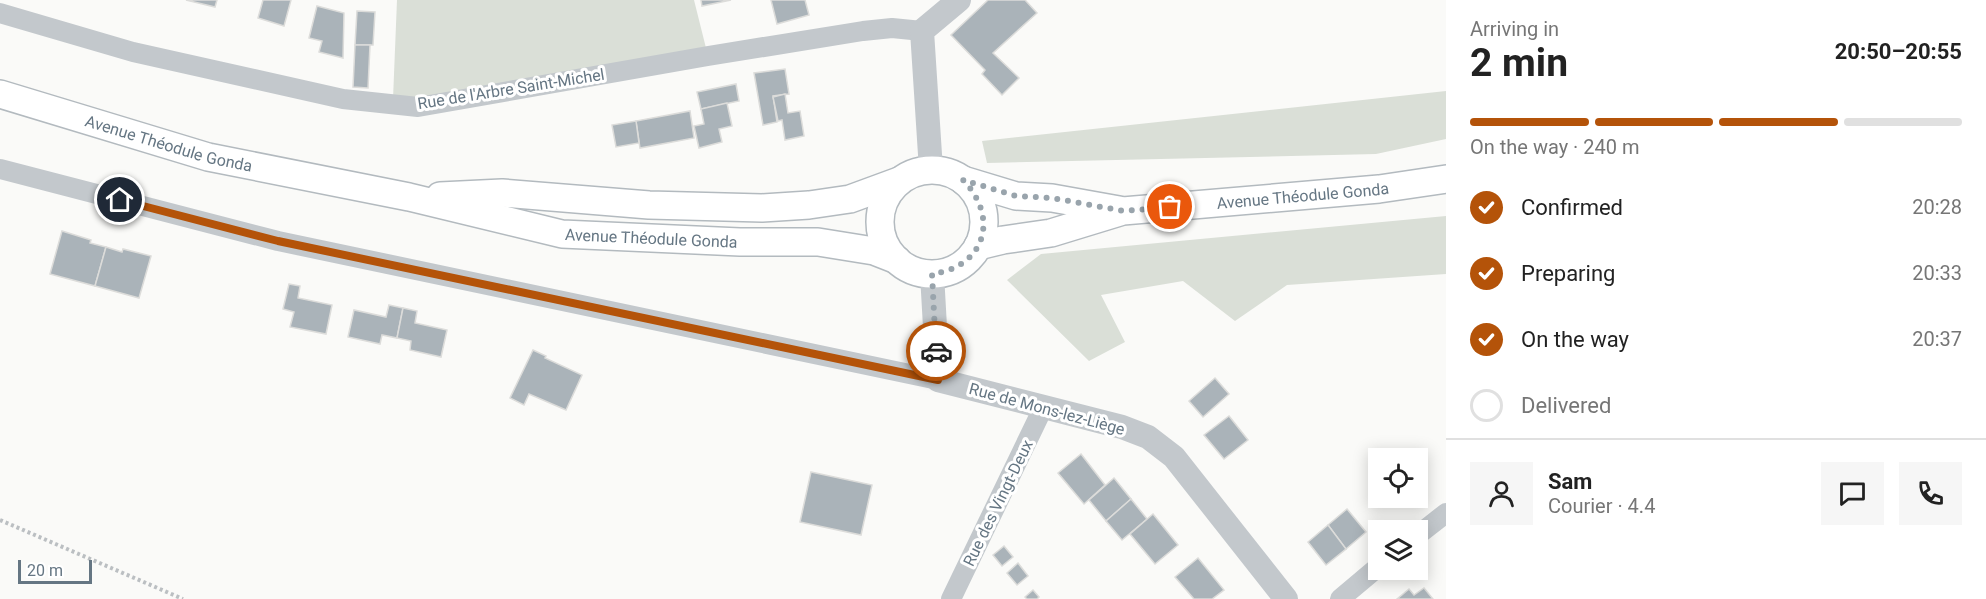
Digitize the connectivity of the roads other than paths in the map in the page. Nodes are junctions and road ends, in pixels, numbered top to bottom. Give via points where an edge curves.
1 (959, 0) edge
2 (0, 13) edge
3 (922, 31) junction
4 (0, 94) edge
5 (0, 169) edge
6 (931, 170) junction
7 (1446, 179) edge
8 (963, 180) junction
9 (899, 181) junction
10 (409, 197) junction
11 (1124, 211) junction
12 (978, 246) junction
13 (897, 260) junction
14 (932, 274) junction
15 (938, 380) junction
16 (1044, 406) junction
17 (1446, 513) edge
18 (1428, 527) edge
19 (1368, 575) edge
20 (951, 599) edge
21 (1286, 599) edge
22 (1340, 599) edge

1 - 3 street
2 - 3 street, Rue de l'Arbre Saint-Michel via 133,52 343,99 418,107 863,31
3 - 6 street
4 - 10 main road, Avenue Théodule Gonda via 208,157
5 - 15 street, Rue de Mons-lez-Liège via 278,241
6 - 8 main road
6 - 9 main road
7 - 11 main road, Avenue Théodule Gonda via 1379,189
8 - 11 main road, Avenue Théodule Gonda via 1016,196
8 - 12 main road via 980,203 983,232
9 - 10 main road, Avenue Théodule Gonda via 850,199 762,208 649,205 502,193
9 - 13 main road via 886,199 880,220 887,249
10 - 13 main road, Avenue Théodule Gonda via 562,234 818,242 874,251
11 - 12 main road, Avenue Théodule Gonda via 1052,233
12 - 14 main road via 959,266
13 - 14 main road
14 - 15 street
15 - 16 street, Rue de Mons-lez-Liège
16 - 20 street, Rue des Vingt-Deux
16 - 21 street, Rue de Mons-lez-Liège via 1148,437 1174,457
17 - 18 street
19 - 22 street

